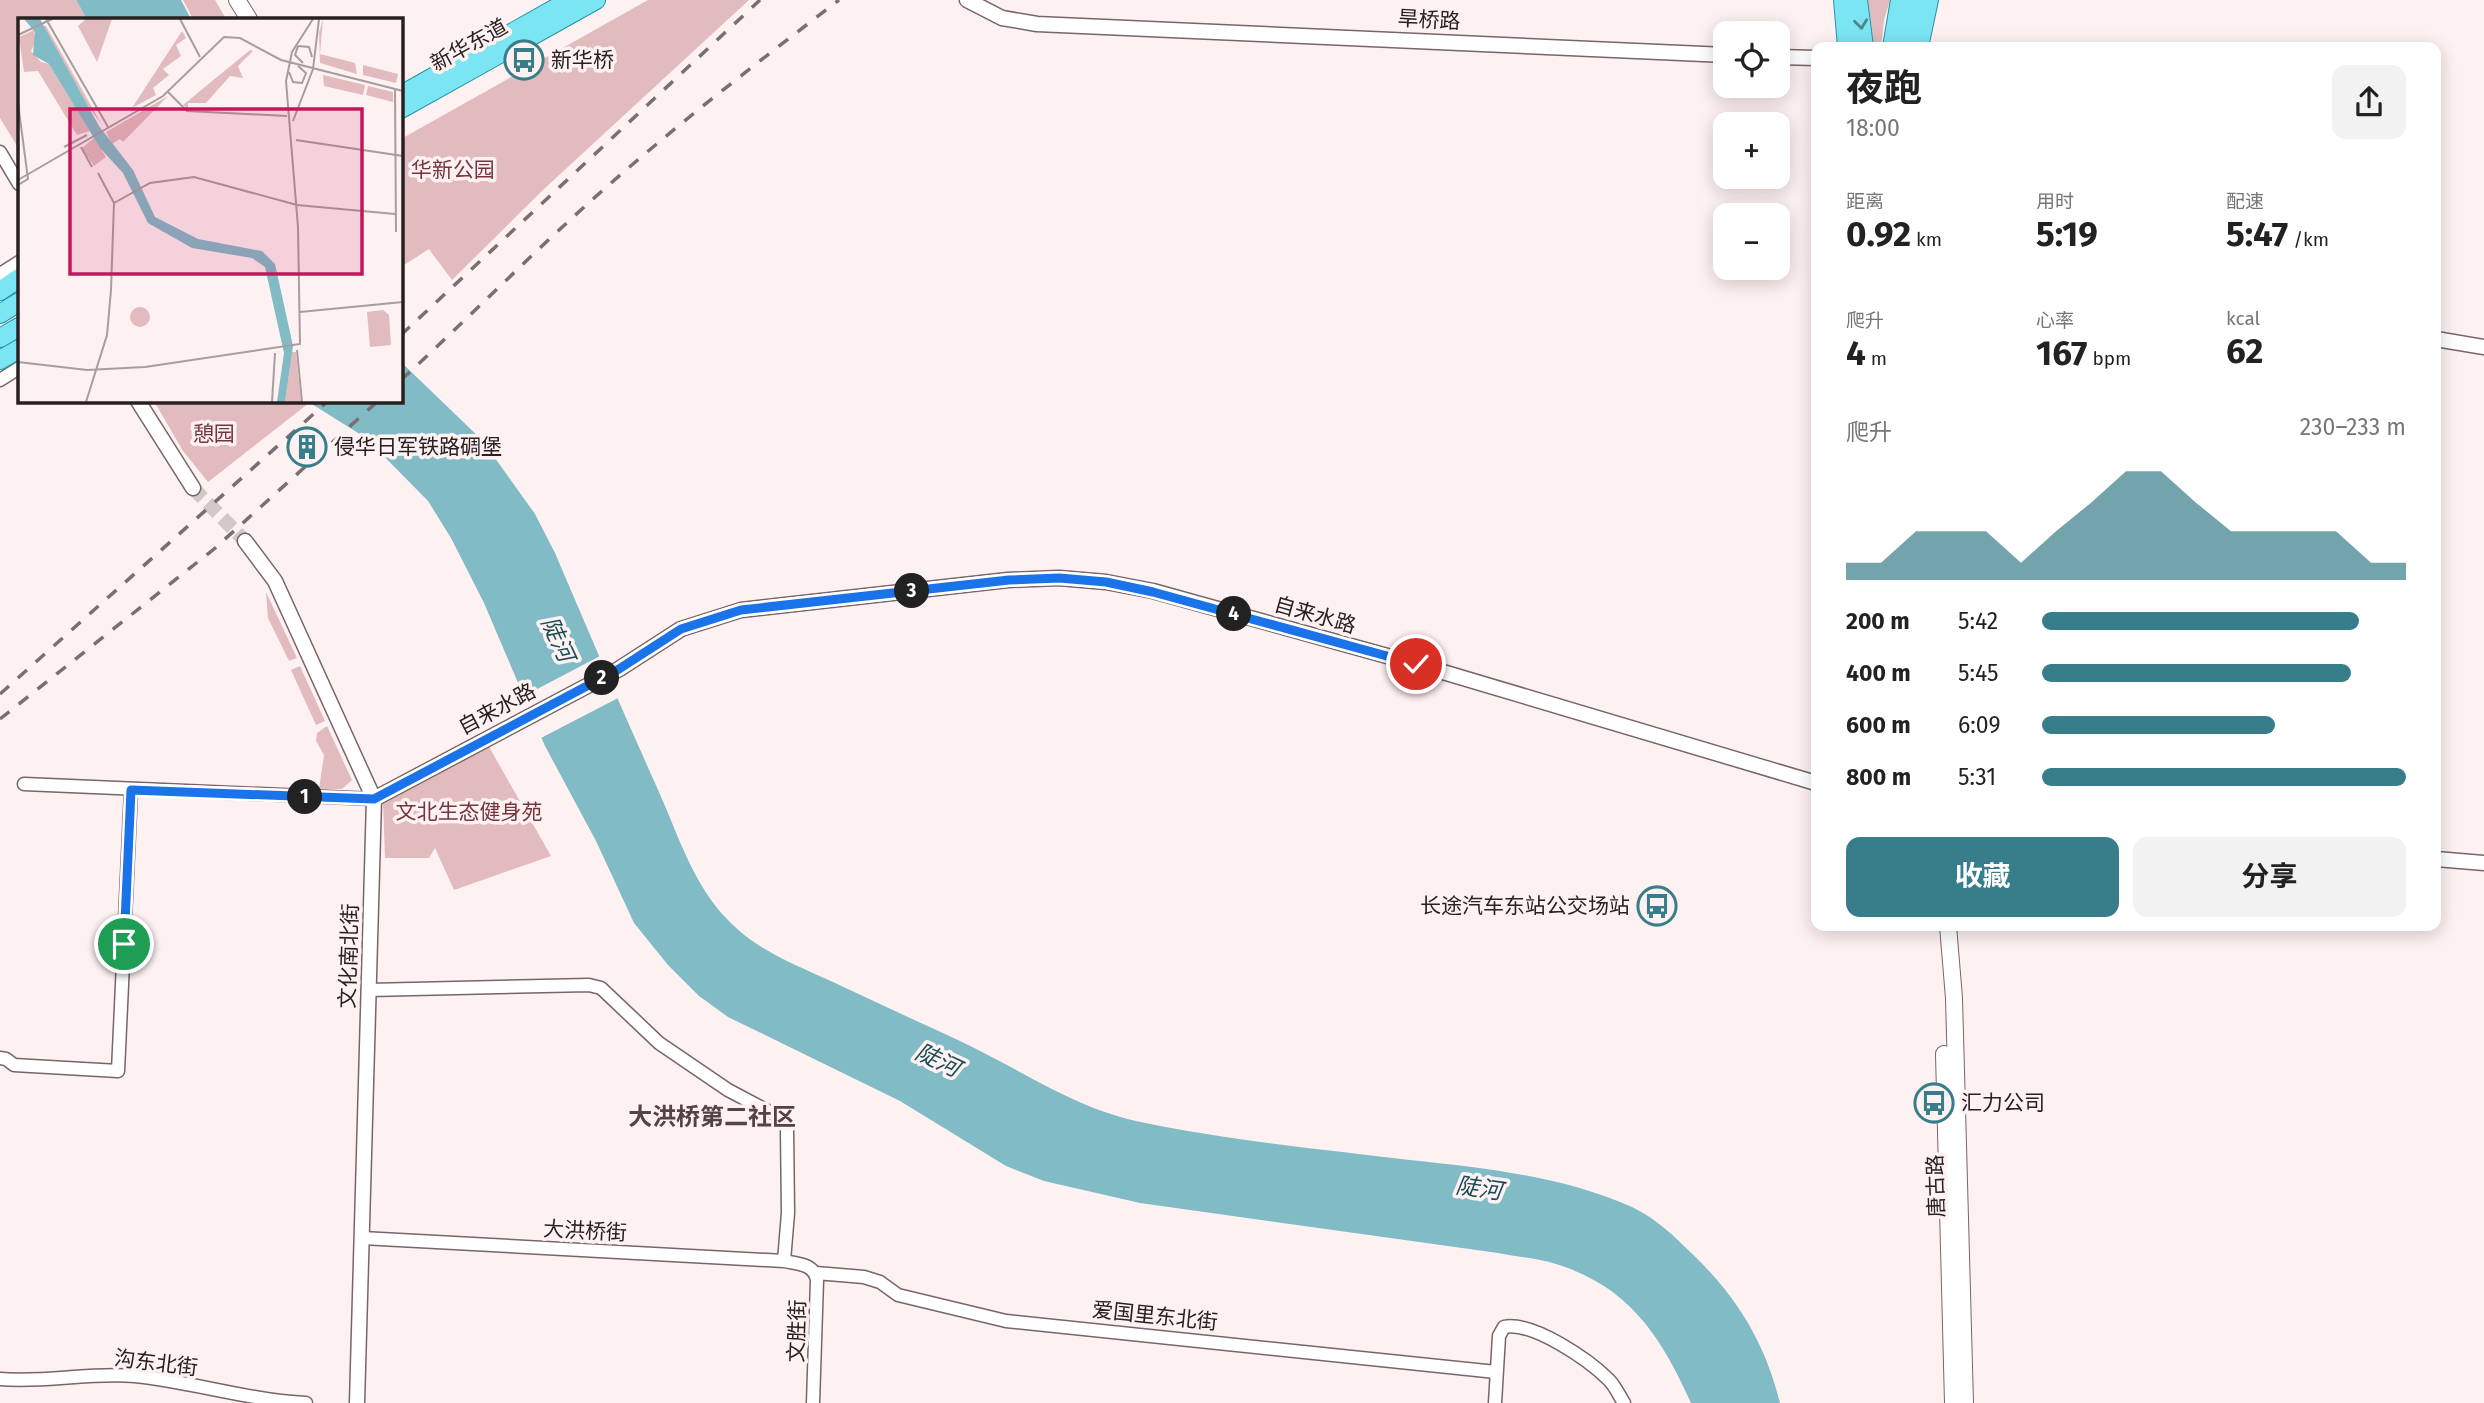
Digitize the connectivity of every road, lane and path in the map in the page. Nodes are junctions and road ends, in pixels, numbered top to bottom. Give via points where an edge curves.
1 (237, 0) edge
2 (570, 0) edge
3 (596, 0) edge
4 (967, 0) edge
5 (1843, 0) edge
6 (1858, 0) edge
7 (1900, 0) edge
8 (1914, 0) edge
9 (1929, 0) edge
10 (248, 18) edge
11 (1847, 42) edge
12 (1863, 42) edge
13 (1893, 42) edge
14 (1906, 42) edge
15 (1920, 42) edge
16 (1713, 53) edge
17 (1790, 57) edge
18 (1811, 58) edge
19 (402, 93) edge
20 (402, 108) edge
21 (0, 152) edge
22 (18, 182) edge
23 (18, 263) edge
24 (0, 274) edge
25 (18, 279) edge
26 (0, 291) edge
27 (18, 303) edge
28 (0, 314) edge
29 (18, 328) edge
30 (0, 338) edge
31 (2441, 340) edge
32 (2484, 346) edge
33 (18, 350) edge
34 (0, 360) edge
35 (18, 369) edge
36 (0, 380) edge
37 (139, 402) edge
38 (193, 488) tunnel mouth
39 (244, 541) tunnel mouth
40 (1811, 782) edge
41 (24, 785) dead end
42 (131, 790) junction
43 (374, 799) junction
44 (2441, 859) edge
45 (2484, 863) edge
46 (1937, 931) edge
47 (1948, 931) edge
48 (369, 990) junction
49 (0, 1058) edge
50 (362, 1238) junction
51 (785, 1261) junction
52 (811, 1269) junction
53 (1496, 1372) junction
54 (0, 1379) edge
55 (306, 1403) edge
56 (357, 1403) edge
57 (813, 1403) edge
58 (1494, 1403) edge
59 (1624, 1403) edge
60 (1953, 1403) edge
61 (1965, 1403) edge

1 - 10 main road
2 - 19 main road, 新华东道
3 - 20 main road, 新华东道
4 - 16 street, 旱桥路 via 1002,18 1037,24
5 - 11 main road
6 -> 12 main road
7 - 13 main road
8 - 14 main road
9 - 15 main road
17 - 18 street
21 - 22 street
23 - 24 street
25 - 26 main road
27 - 28 main road
29 - 30 main road
31 - 32 street
33 - 34 main road
35 - 36 street
37 - 38 street
39 - 43 street, 文化南北街 via 275,581
40 - 43 street, 自来水路 via 1193,602 1142,589 1059,578 741,610 681,629 619,669
41 - 42 street
42 - 43 street
42 - 49 street via 118,1071 14,1065
43 - 48 street, 文化南北街
44 - 45 street
46 - 60 main road, 唐古路
47 - 61 main road, 唐古路
48 - 50 street, 文化南北街
48 - 51 street via 601,988 659,1043 728,1090 783,1119 787,1129
50 - 51 street, 大洪桥街
50 - 56 street, 文化南北街
51 - 52 street, 大洪桥街
52 - 53 street, 爱国里东北街 via 864,1277 898,1295 1006,1321
52 - 57 street, 文胜街 via 816,1356
53 - 58 street
53 - 59 street via 1499,1336 1504,1327 1514,1325 1585,1359 1611,1382
54 - 55 street, 沟东北街 via 136,1376

